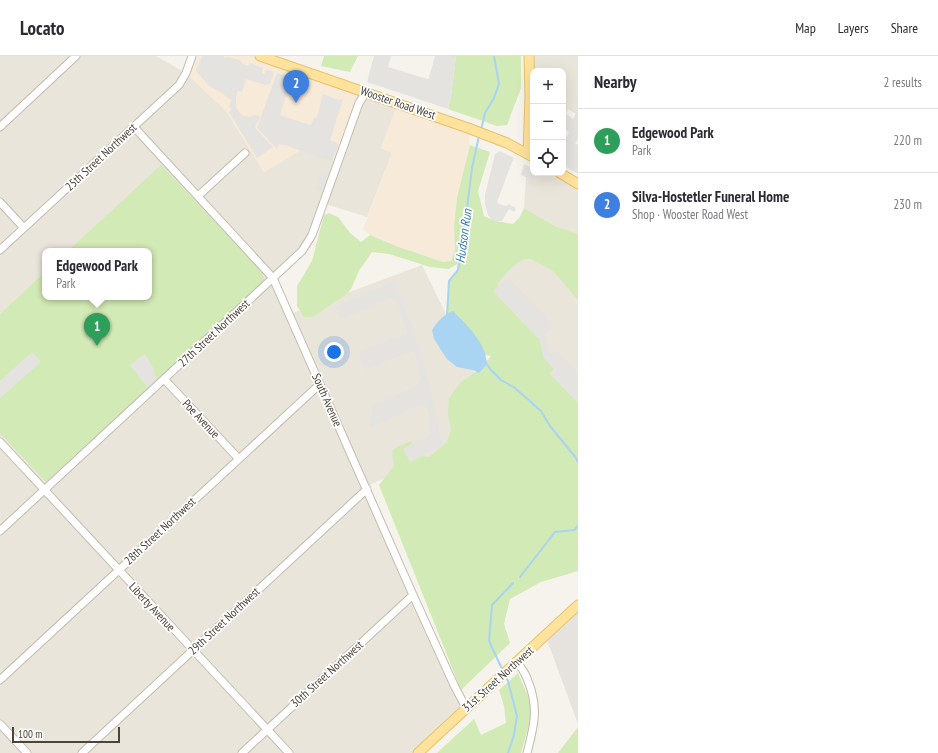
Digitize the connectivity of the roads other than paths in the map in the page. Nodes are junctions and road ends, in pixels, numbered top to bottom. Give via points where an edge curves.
1 (76, 56) edge
2 (192, 56) edge
3 (260, 56) edge
4 (529, 56) edge
5 (366, 92) junction
6 (0, 127) edge
7 (134, 127) junction
8 (530, 140) edge
9 (245, 152) dead end
10 (530, 155) edge
11 (565, 176) edge
12 (578, 184) edge
13 (198, 196) junction
14 (0, 202) edge
15 (24, 228) junction
16 (0, 250) edge
17 (273, 278) junction
18 (164, 379) junction
19 (320, 384) junction
20 (0, 442) edge
21 (238, 459) junction
22 (367, 489) junction
23 (45, 490) junction
24 (0, 531) edge
25 (118, 570) junction
26 (413, 595) junction
27 (578, 605) edge
28 (193, 650) junction
29 (517, 662) junction
30 (0, 680) edge
31 (466, 708) junction
32 (0, 724) edge
33 (267, 729) junction
34 (27, 753) edge
35 (82, 753) edge
36 (242, 753) edge
37 (289, 753) edge
38 (418, 753) edge
39 (527, 753) edge

1 - 6 street
2 - 7 street, 25th Street Northwest via 179,85
3 - 5 main road, Wooster Road West
4 - 8 main road
5 - 10 main road, Wooster Road West via 507,142
5 - 17 street, 27th Street Northwest via 359,103 312,235 302,251
7 - 13 street, South Avenue
7 - 15 street, 25th Street Northwest
9 - 13 street
11 - 12 main road
13 - 17 street, South Avenue
14 - 15 street
15 - 16 street, 25th Street Northwest
17 - 18 street, 27th Street Northwest
17 - 19 street, South Avenue
18 - 21 street, Poe Avenue
18 - 23 street, 27th Street Northwest
19 - 21 street, 28th Street Northwest
19 - 22 street, South Avenue
20 - 23 street, Liberty Avenue
21 - 25 street, 28th Street Northwest
22 - 26 street, South Avenue
22 - 28 street, 29th Street Northwest
23 - 24 street, 27th Street Northwest
23 - 25 street, Liberty Avenue
25 - 28 street, Liberty Avenue
25 - 30 street, 28th Street Northwest
26 - 31 street, South Avenue
26 - 33 street, 30th Street Northwest
27 - 29 main road, 31st Street Northwest
28 - 33 street, Liberty Avenue
28 - 35 street, 29th Street Northwest
29 - 31 main road, 31st Street Northwest
29 - 39 street via 532,691 535,708
31 - 38 main road, 31st Street Northwest
32 - 34 street
33 - 36 street, 30th Street Northwest
33 - 37 street, Liberty Avenue

